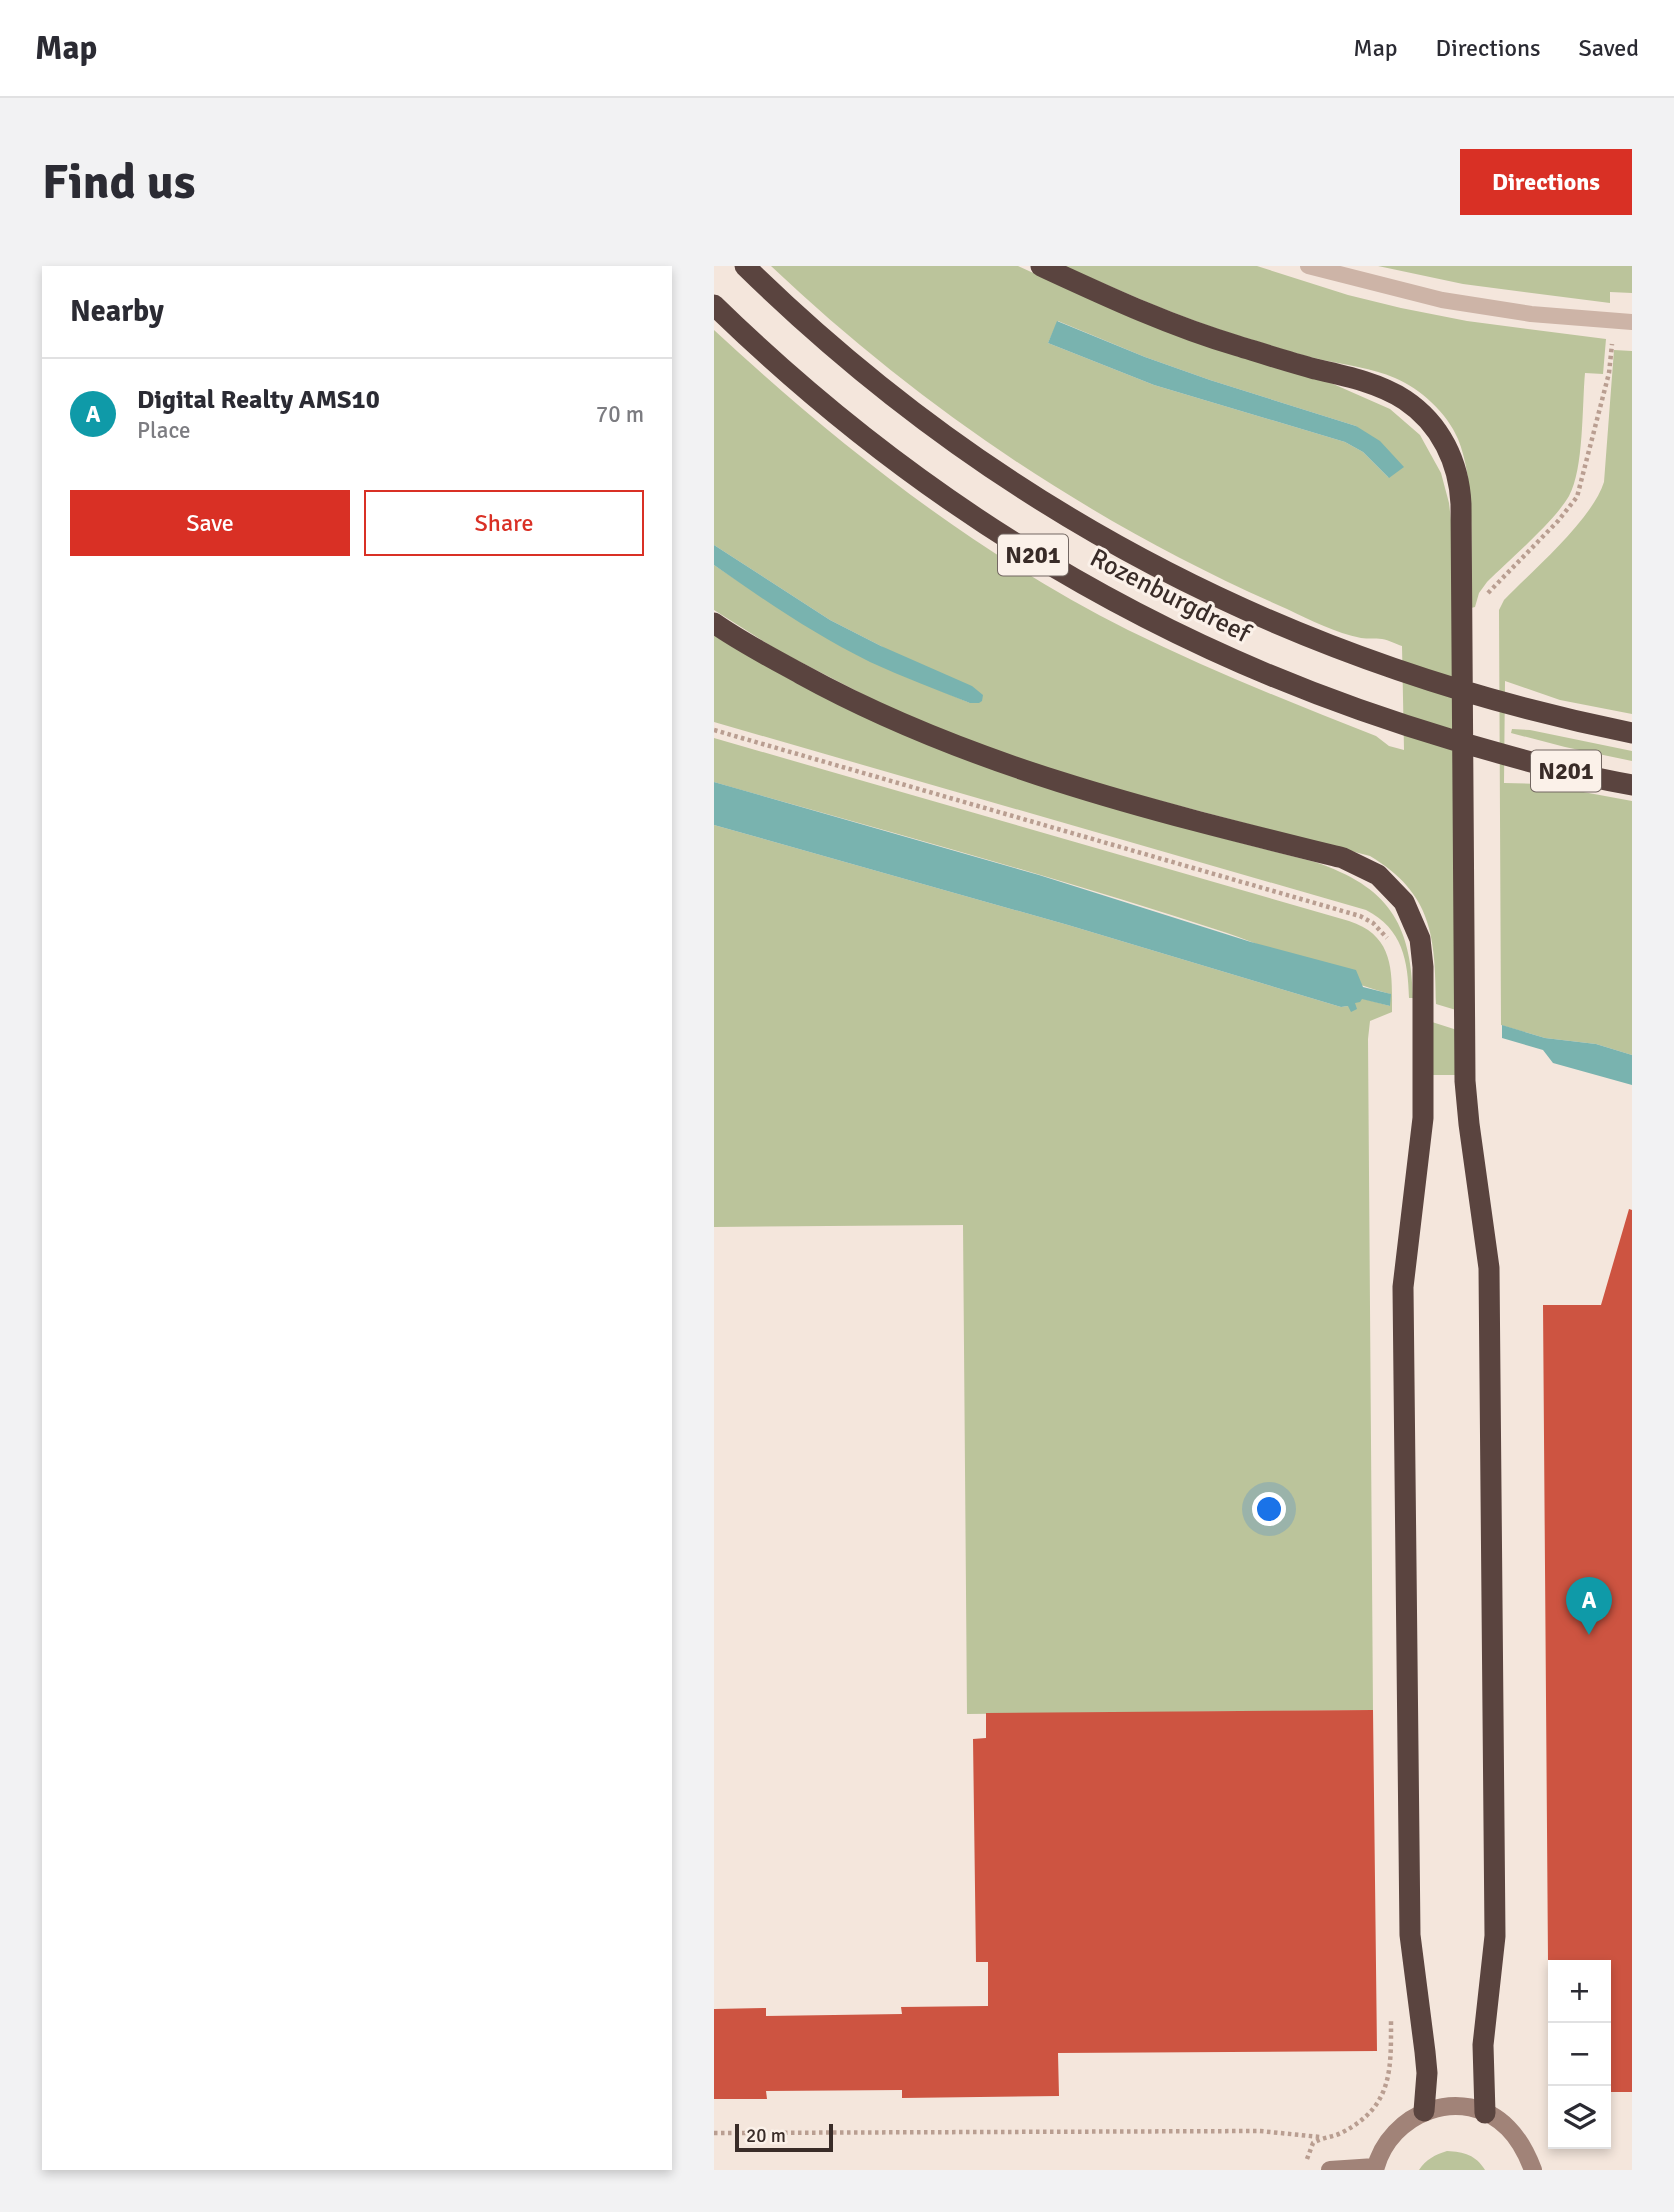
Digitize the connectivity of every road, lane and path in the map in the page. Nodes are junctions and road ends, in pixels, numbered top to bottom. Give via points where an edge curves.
1 (746, 266) edge
2 (1041, 266) edge
3 (1308, 266) edge
4 (714, 305) edge
5 (1613, 321) junction
6 (1632, 322) edge
7 (1586, 463) dead end
8 (714, 623) edge
9 (714, 730) edge
10 (1632, 733) edge
11 (1632, 785) edge
12 (1392, 944) dead end
13 (1424, 2111) junction
14 (1485, 2113) junction
15 (714, 2133) edge
16 (1324, 2138) dead end
17 (1375, 2168) edge
18 (1330, 2170) edge
19 (1532, 2170) edge
20 (1541, 2170) edge

1 - 10 highway, Rozenburgdreef / N201 via 832,348 942,435 1146,562 1279,626 1400,671 1501,703
2 - 14 highway via 1176,326 1364,382 1404,399 1433,426 1457,471 1461,504 1465,1081 1489,1268 1495,1936 1483,2045
3 - 5 lane via 1442,300
4 - 11 highway, Rozenburgdreef / N201 via 799,384 890,458 986,526 1192,642 1400,724 1502,755
5 - 6 lane
5 - 7 path via 1609,373
8 - 13 highway via 875,713 988,759 1128,803 1343,858 1378,875 1404,902 1420,939 1423,967 1423,1118 1402,1287 1410,1935 1427,2073
9 - 12 path via 1360,916
13 - 14 main road via 1465,2107
13 - 17 main road via 1402,2124 1385,2144
14 - 19 main road via 1507,2126 1523,2146
15 - 16 path via 1261,2131
17 - 18 main road
19 - 20 main road

